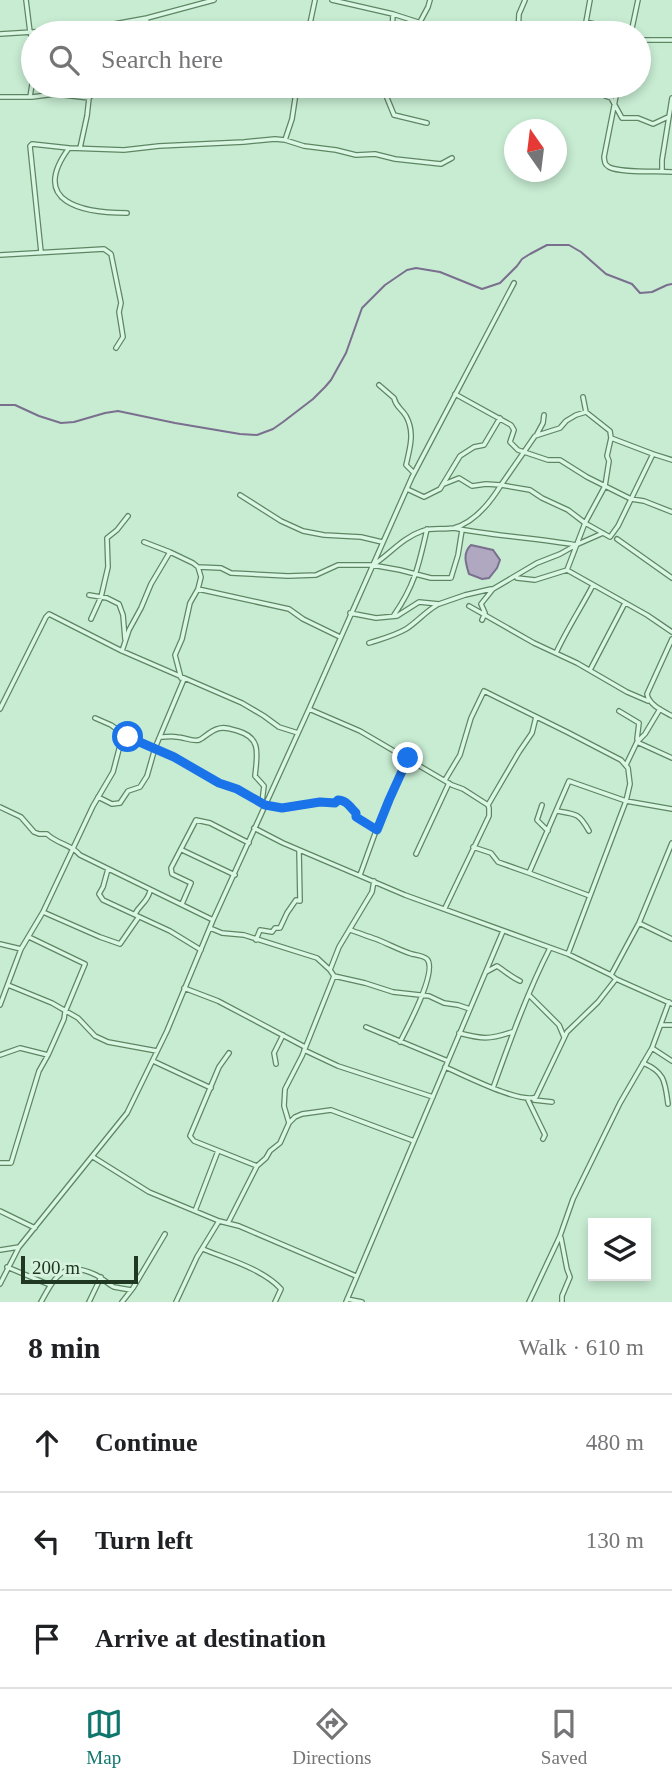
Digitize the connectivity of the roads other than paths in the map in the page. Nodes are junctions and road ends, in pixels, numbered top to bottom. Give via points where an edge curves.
1 (26, 0) edge
2 (214, 0) edge
3 (315, 0) edge
4 (332, 0) edge
5 (430, 0) edge
6 (525, 0) edge
7 (590, 0) edge
8 (638, 0) edge
9 (393, 13) junction
10 (147, 18) junction
11 (29, 21) edge
12 (131, 21) edge
13 (147, 21) edge
14 (311, 21) edge
15 (393, 21) edge
16 (417, 21) edge
17 (421, 21) edge
18 (519, 21) edge
19 (586, 21) edge
20 (634, 21) edge
21 (21, 33) edge
22 (0, 34) edge
23 (651, 40) edge
24 (672, 40) edge
25 (0, 97) edge
26 (21, 97) edge
27 (89, 98) edge
28 (295, 98) edge
29 (387, 98) edge
30 (611, 98) edge
31 (615, 98) edge
32 (672, 98) edge
33 (613, 104) junction
34 (668, 117) junction
35 (427, 122) dead end
36 (285, 140) junction
37 (69, 148) junction
38 (80, 148) junction
39 (452, 158) dead end
40 (662, 171) junction
41 (672, 172) edge
42 (127, 213) dead end
43 (41, 253) junction
44 (0, 255) edge
45 (514, 283) dead end
46 (116, 348) dead end
47 (379, 385) dead end
48 (455, 394) junction
49 (583, 397) dead end
50 (586, 412) junction
51 (544, 415) dead end
52 (500, 418) junction
53 (536, 436) junction
54 (611, 438) junction
55 (523, 453) junction
56 (672, 453) edge
57 (653, 454) junction
58 (663, 457) junction
59 (672, 460) edge
60 (414, 473) junction
61 (443, 484) junction
62 (501, 485) junction
63 (605, 486) junction
64 (407, 489) junction
65 (240, 495) dead end
66 (631, 499) junction
67 (672, 512) edge
68 (128, 516) dead end
69 (585, 523) junction
70 (453, 528) junction
71 (426, 529) junction
72 (462, 530) junction
73 (604, 533) junction
74 (617, 539) dead end
75 (144, 542) dead end
76 (382, 542) junction
77 (576, 545) junction
78 (170, 552) junction
79 (372, 565) junction
80 (198, 567) junction
81 (567, 570) junction
82 (417, 574) junction
83 (515, 577) junction
84 (672, 578) edge
85 (593, 585) junction
86 (198, 589) junction
87 (493, 589) junction
88 (89, 595) dead end
89 (100, 597) junction
90 (625, 603) junction
91 (439, 604) junction
92 (469, 606) dead end
93 (350, 613) junction
94 (485, 613) junction
95 (393, 616) junction
96 (91, 619) dead end
97 (482, 620) dead end
98 (672, 632) edge
99 (340, 637) junction
100 (672, 639) edge
101 (125, 640) junction
102 (369, 643) dead end
103 (122, 651) junction
104 (556, 653) junction
105 (590, 670) junction
106 (183, 678) junction
107 (648, 701) junction
108 (0, 709) edge
109 (309, 709) junction
110 (660, 709) junction
111 (619, 711) dead end
112 (672, 716) edge
113 (536, 717) junction
114 (95, 718) dead end
115 (123, 733) junction
116 (298, 733) junction
117 (160, 737) junction
118 (638, 742) junction
119 (155, 748) junction
120 (408, 758) junction
121 (672, 758) edge
122 (626, 765) junction
123 (447, 782) junction
124 (98, 797) junction
125 (626, 801) junction
126 (263, 804) junction
127 (488, 805) junction
128 (542, 805) dead end
129 (0, 807) edge
130 (672, 809) edge
131 (557, 811) junction
132 (254, 828) junction
133 (377, 830) junction
134 (548, 831) junction
135 (589, 831) dead end
136 (249, 843) junction
137 (672, 843) edge
138 (474, 847) junction
139 (75, 848) junction
140 (182, 850) junction
141 (299, 850) junction
142 (416, 854) dead end
143 (80, 855) junction
144 (70, 857) junction
145 (108, 869) junction
146 (529, 873) junction
147 (235, 874) junction
148 (360, 874) junction
149 (373, 881) junction
150 (150, 890) junction
151 (590, 896) junction
152 (182, 904) junction
153 (445, 908) junction
154 (43, 912) junction
155 (136, 916) junction
156 (213, 920) junction
157 (639, 923) junction
158 (210, 928) junction
159 (350, 930) junction
160 (503, 931) junction
161 (29, 937) junction
162 (672, 939) edge
163 (256, 940) junction
164 (0, 944) edge
165 (550, 948) junction
166 (21, 949) junction
167 (201, 950) junction
168 (568, 954) junction
169 (330, 970) junction
170 (486, 972) junction
171 (611, 975) junction
172 (334, 976) junction
173 (616, 979) junction
174 (520, 981) dead end
175 (0, 986) edge
176 (7, 987) junction
177 (184, 988) junction
178 (422, 995) junction
179 (529, 995) junction
180 (671, 1003) edge
181 (0, 1005) edge
182 (470, 1009) junction
183 (65, 1012) junction
184 (672, 1025) edge
185 (661, 1026) junction
186 (366, 1027) dead end
187 (513, 1032) junction
188 (459, 1033) junction
189 (283, 1035) junction
190 (564, 1037) junction
191 (400, 1042) junction
192 (652, 1048) junction
193 (305, 1049) junction
194 (157, 1051) junction
195 (229, 1053) dead end
196 (0, 1055) edge
197 (48, 1055) junction
198 (152, 1061) junction
199 (448, 1061) junction
200 (672, 1061) edge
201 (643, 1063) junction
202 (276, 1064) dead end
203 (445, 1067) junction
204 (211, 1088) junction
205 (493, 1088) junction
206 (433, 1097) junction
207 (527, 1099) junction
208 (552, 1102) dead end
209 (668, 1104) dead end
210 (289, 1124) junction
211 (543, 1139) dead end
212 (414, 1141) junction
213 (218, 1151) junction
214 (93, 1157) junction
215 (0, 1163) edge
216 (257, 1166) junction
217 (0, 1211) edge
218 (195, 1211) junction
219 (219, 1222) junction
220 (228, 1223) junction
221 (35, 1228) junction
222 (165, 1234) dead end
223 (560, 1236) junction
224 (19, 1247) junction
225 (203, 1249) junction
226 (0, 1250) edge
227 (7, 1267) junction
228 (356, 1276) junction
229 (100, 1278) junction
230 (0, 1284) edge
231 (50, 1284) junction
232 (131, 1290) junction
233 (347, 1300) edge
234 (41, 1302) edge
235 (89, 1302) edge
236 (122, 1302) edge
237 (176, 1302) edge
238 (275, 1302) edge
239 (362, 1302) edge
240 (529, 1302) edge
241 (562, 1302) edge

1 - 11 street
2 - 10 street
3 - 14 street
4 - 9 street
5 - 17 street
6 - 18 street
7 - 19 street
8 - 20 street
9 - 15 street
9 - 16 street
10 - 12 street
10 - 13 street
21 - 22 street
23 - 24 street
25 - 26 street
27 - 38 street
28 - 36 street
29 - 35 street via 394,115
30 - 33 street
31 - 33 street
32 - 34 street
33 - 34 street via 622,118 653,124
33 - 40 street via 606,164 621,170
34 - 40 street
36 - 38 street via 124,150
36 - 39 street via 356,155 441,164
37 - 38 street
37 - 42 street via 55,171 61,197 92,211
37 - 43 street via 30,146
40 - 41 street
43 - 44 street
43 - 46 street via 104,249 111,254 123,337
45 - 48 street
47 - 60 street via 406,416 412,432 406,466
48 - 52 street
48 - 60 street
49 - 50 street
50 - 53 street
50 - 54 street via 610,431
51 - 53 street
52 - 55 street via 511,425 510,442
52 - 61 street via 484,445 460,456
53 - 55 street
54 - 57 street
54 - 63 street
55 - 62 street
55 - 63 street via 560,460
56 - 58 street
57 - 58 street
57 - 66 street
58 - 59 street
60 - 64 street
61 - 62 street via 459,478 472,486
61 - 64 street via 424,497
62 - 69 street via 530,490
62 - 70 street via 472,519
63 - 66 street
63 - 69 street
64 - 76 street
65 - 76 street via 303,531
66 - 67 street
66 - 73 street via 610,537
68 - 89 street via 107,538 108,567
69 - 73 street
69 - 77 street
70 - 71 street
70 - 72 street
71 - 79 street via 400,542
71 - 82 street
72 - 77 street
72 - 82 street via 451,578
73 - 77 street
74 - 84 street
75 - 78 street
76 - 79 street
77 - 81 street
77 - 83 street
78 - 80 street
78 - 101 street
79 - 80 street via 338,565 316,575 288,576
79 - 82 street
79 - 93 street
80 - 86 street
81 - 83 street via 535,580
81 - 85 street
82 - 95 street
83 - 87 street
85 - 90 street
85 - 104 street
86 - 99 street via 289,609
86 - 106 street via 175,655
87 - 91 street
87 - 94 street via 481,604
88 - 89 street
89 - 96 street
89 - 101 street via 119,604
90 - 98 street
90 - 105 street
91 - 95 street via 419,602
91 - 102 street via 406,629
92 - 94 street
93 - 95 street
93 - 99 street
94 - 97 street
94 - 104 street
99 - 109 street
100 - 107 street via 648,690
101 - 103 street
103 - 106 street
103 - 108 street via 49,614
104 - 105 street
105 - 107 street
106 - 116 street
106 - 117 street
107 - 110 street
109 - 116 street
109 - 120 street
110 - 112 street
110 - 118 street
111 - 118 street via 639,723
113 - 122 street
113 - 123 street via 484,691
113 - 127 street
114 - 115 street
115 - 119 street
115 - 124 street via 113,772
116 - 126 street
117 - 119 street
117 - 126 street via 202,740 207,733 225,727 250,736 257,750 255,776 264,786
118 - 121 street
118 - 122 street
119 - 124 street via 140,787 128,791 116,804
119 - 126 street
120 - 123 street
120 - 133 street
122 - 125 street via 631,779
123 - 127 street
123 - 142 street
124 - 139 street
125 - 130 street
125 - 131 street via 569,781
125 - 151 street
126 - 132 street
126 - 133 street via 287,808 342,800 356,817
127 - 138 street via 489,816
128 - 134 street via 537,820
129 - 139 street via 21,817 34,832
131 - 134 street
131 - 135 street via 581,817
132 - 136 street
132 - 141 street
133 - 148 street
134 - 146 street
136 - 140 street via 199,819
136 - 147 street
137 - 157 street
138 - 146 street
138 - 153 street
139 - 143 street
139 - 144 street
140 - 147 street
140 - 152 street via 171,868 172,874 191,883
141 - 148 street
141 - 163 street via 300,901 296,900 280,928 260,930
143 - 144 street
143 - 145 street
144 - 154 street
145 - 150 street
145 - 155 street via 99,894
146 - 151 street
147 - 156 street
148 - 149 street
149 - 153 street
149 - 159 street via 372,892
150 - 152 street
150 - 155 street
151 - 168 street
152 - 156 street
153 - 160 street
154 - 155 street via 120,944
154 - 161 street
155 - 167 street
156 - 158 street
157 - 162 street
157 - 171 street
158 - 163 street
158 - 167 street
159 - 169 street
159 - 178 street via 427,958 431,967
160 - 165 street
160 - 170 street
161 - 166 street
161 - 183 street via 84,963
163 - 169 street via 317,958
164 - 166 street
165 - 168 street
165 - 179 street
166 - 176 street
167 - 177 street
168 - 171 street
169 - 172 street
170 - 174 street via 497,967
170 - 182 street
171 - 173 street
172 - 178 street
172 - 193 street
173 - 180 street
173 - 190 street
175 - 176 street
176 - 181 street
176 - 183 street
177 - 189 street
177 - 194 street
178 - 182 street
178 - 191 street
179 - 187 street
179 - 190 street via 559,1025
180 - 185 street
182 - 188 street
183 - 194 street via 107,1042
183 - 197 street
184 - 185 street
185 - 192 street
186 - 191 street
187 - 188 street via 493,1038
187 - 205 street
188 - 199 street
189 - 193 street
189 - 202 street via 274,1054
190 - 207 street via 536,1097
191 - 199 street
192 - 200 street
192 - 201 street
193 - 206 street via 338,1066
193 - 210 street via 285,1089
194 - 198 street
195 - 204 street
196 - 197 street via 20,1048
197 - 215 street via 11,1163
198 - 204 street
198 - 214 street via 127,1113
199 - 203 street
201 - 209 street via 656,1068 665,1082
201 - 223 street via 573,1199
203 - 205 street
203 - 206 street
204 - 213 street via 190,1136
205 - 207 street
206 - 212 street
207 - 208 street
207 - 211 street
210 - 212 street via 302,1114 331,1110
210 - 216 street via 280,1143
212 - 228 street
213 - 216 street
213 - 218 street
214 - 218 street via 149,1192
214 - 221 street
216 - 220 street
217 - 221 street
218 - 219 street
219 - 220 street
219 - 225 street
220 - 228 street
221 - 224 street
222 - 232 street
223 - 240 street
223 - 241 street via 570,1277
224 - 226 street
224 - 227 street
225 - 237 street
225 - 238 street via 270,1279 281,1289
227 - 230 street
227 - 231 street
228 - 233 street
229 - 231 street via 74,1269 60,1273
229 - 232 street
229 - 235 street
231 - 234 street
232 - 236 street
233 - 239 street

